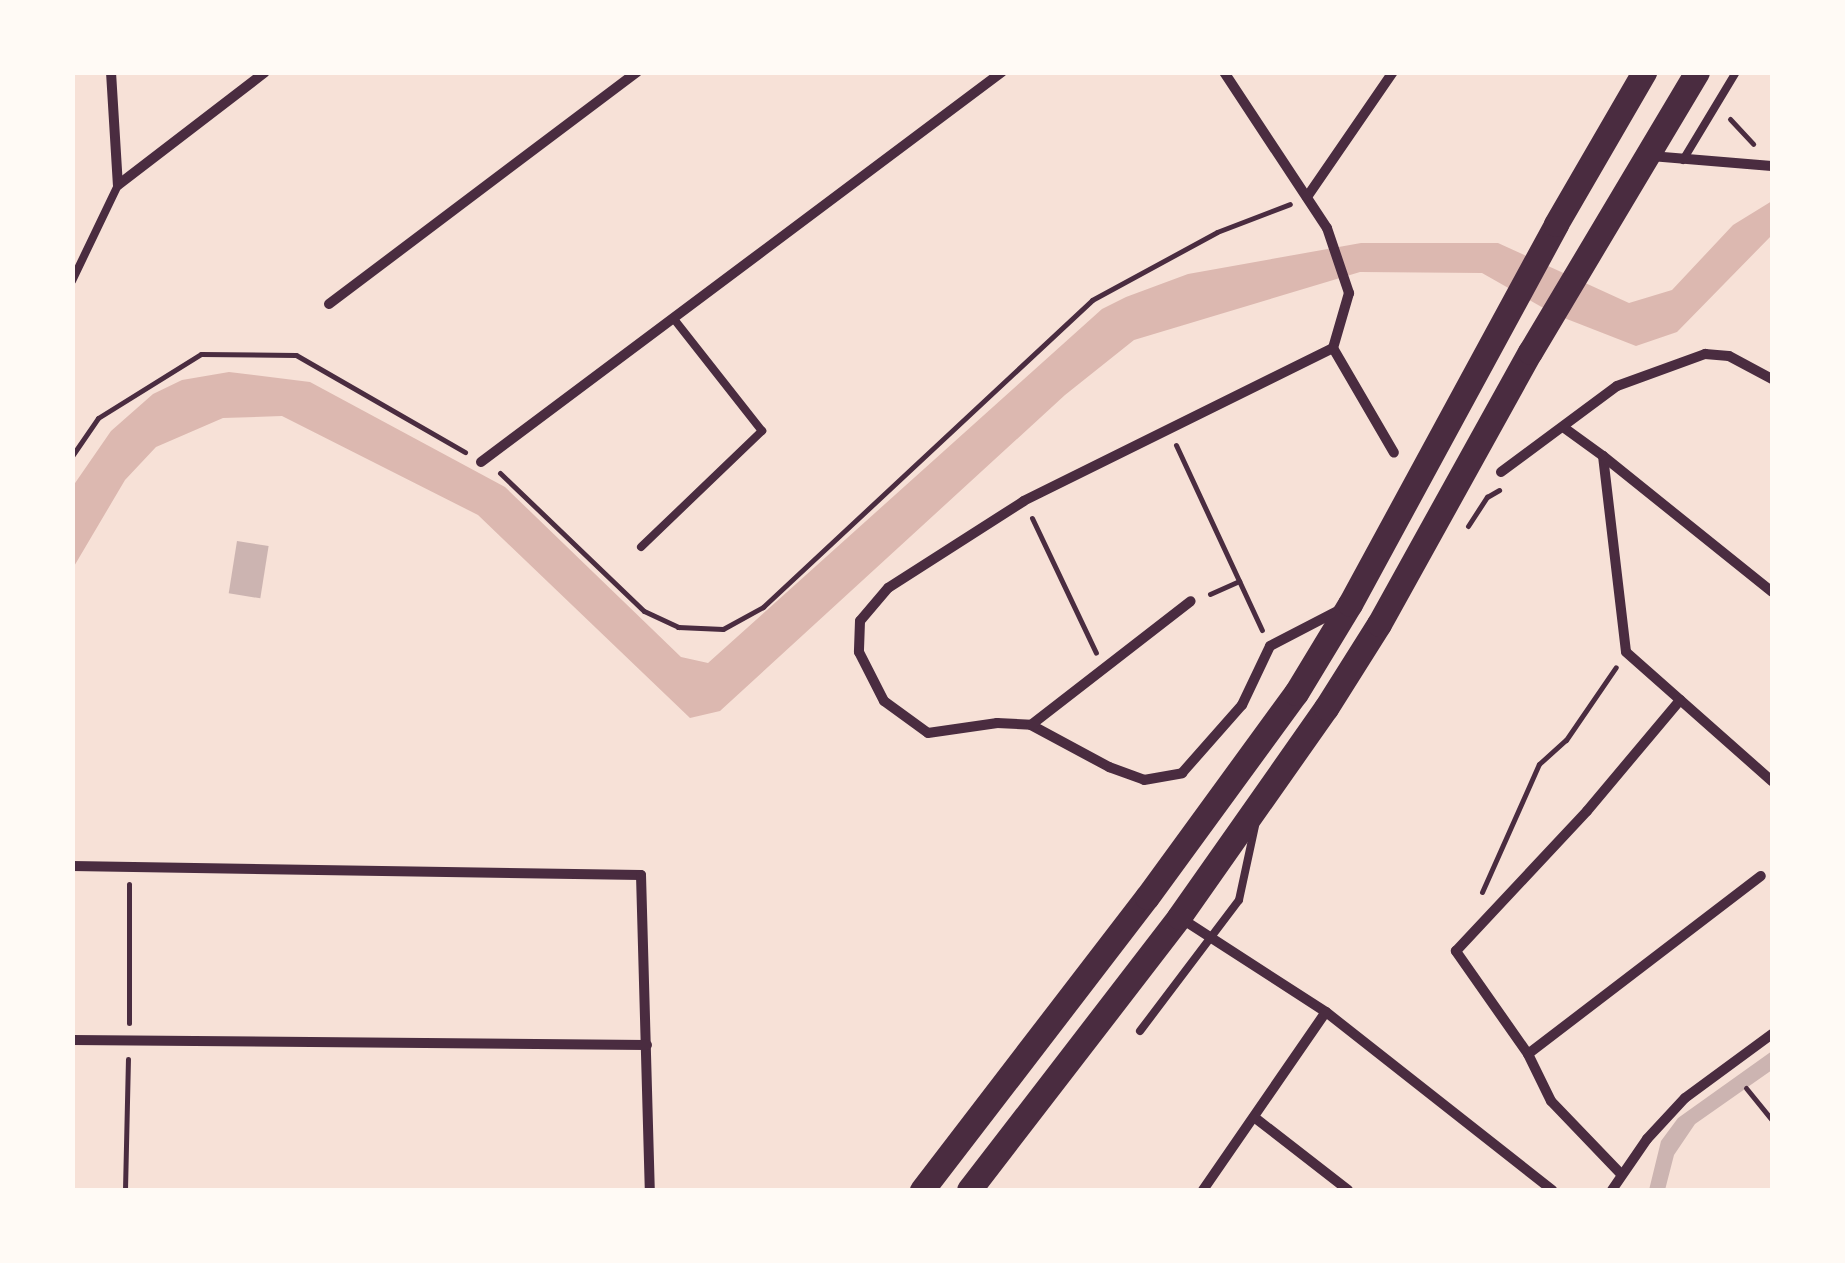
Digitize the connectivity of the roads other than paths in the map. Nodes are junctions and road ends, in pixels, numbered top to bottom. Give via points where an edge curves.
1 (112, 72) edge
2 (265, 72) edge
3 (637, 72) edge
4 (1002, 72) edge
5 (1224, 72) edge
6 (1393, 72) edge
7 (1644, 72) edge
8 (1697, 72) edge
9 (1736, 72) edge
10 (1645, 155) junction
11 (1683, 160) junction
12 (1772, 166) edge
13 (118, 185) junction
14 (1307, 197) junction
15 (72, 281) edge
16 (329, 304) dead end
17 (673, 318) junction
18 (1333, 348) junction
19 (1772, 362) edge
20 (1768, 376) edge
21 (1563, 427) junction
22 (1394, 452) dead end
23 (1604, 456) junction
24 (480, 462) road end
25 (1501, 472) dead end
26 (641, 547) dead end
27 (1772, 592) edge
28 (1191, 602) road end
29 (1350, 604) junction
30 (1680, 700) junction
31 (1032, 726) junction
32 (1772, 781) edge
33 (1262, 794) junction
34 (72, 866) edge
35 (1761, 876) dead end
36 (1179, 917) junction
37 (1211, 938) junction
38 (1326, 1012) junction
39 (1140, 1031) dead end
40 (1772, 1034) edge
41 (72, 1040) edge
42 (647, 1045) junction
43 (1528, 1054) junction
44 (1254, 1117) junction
45 (1622, 1174) junction
46 (650, 1190) edge
47 (922, 1190) edge
48 (969, 1190) edge
49 (1203, 1190) edge
50 (1348, 1190) edge
51 (1552, 1190) edge
52 (1612, 1190) edge

1 - 13 street
2 - 13 street
3 - 16 street
4 - 17 street
5 - 14 street
6 - 14 street
7 - 29 main road
8 - 10 main road
9 - 11 lane
10 - 11 street
10 - 33 main road via 1379,624
11 - 12 street
13 - 15 lane
14 - 18 street via 1327,228 1349,293
17 - 24 street
17 - 26 lane via 762,430
18 - 22 street
18 - 31 street via 1024,500 888,588 860,622 858,652 884,701 928,734 998,723
19 - 20 street
20 - 21 street via 1729,356 1705,354 1618,386
21 - 23 street
21 - 25 street
23 - 27 street
23 - 30 street via 1626,652
28 - 31 street
29 - 31 street via 1270,646 1242,706 1182,773 1144,780
29 - 47 main road via 1296,693
30 - 32 street
30 - 43 street via 1456,951
33 - 36 main road
33 - 37 lane via 1239,900
34 - 42 street via 640,875
35 - 43 street
36 - 37 street
36 - 48 main road
37 - 38 street
37 - 39 lane
38 - 44 street
38 - 51 street
40 - 45 street via 1685,1098
41 - 42 street
42 - 46 street
43 - 45 street via 1551,1101
44 - 49 street
44 - 50 street
45 - 52 street

